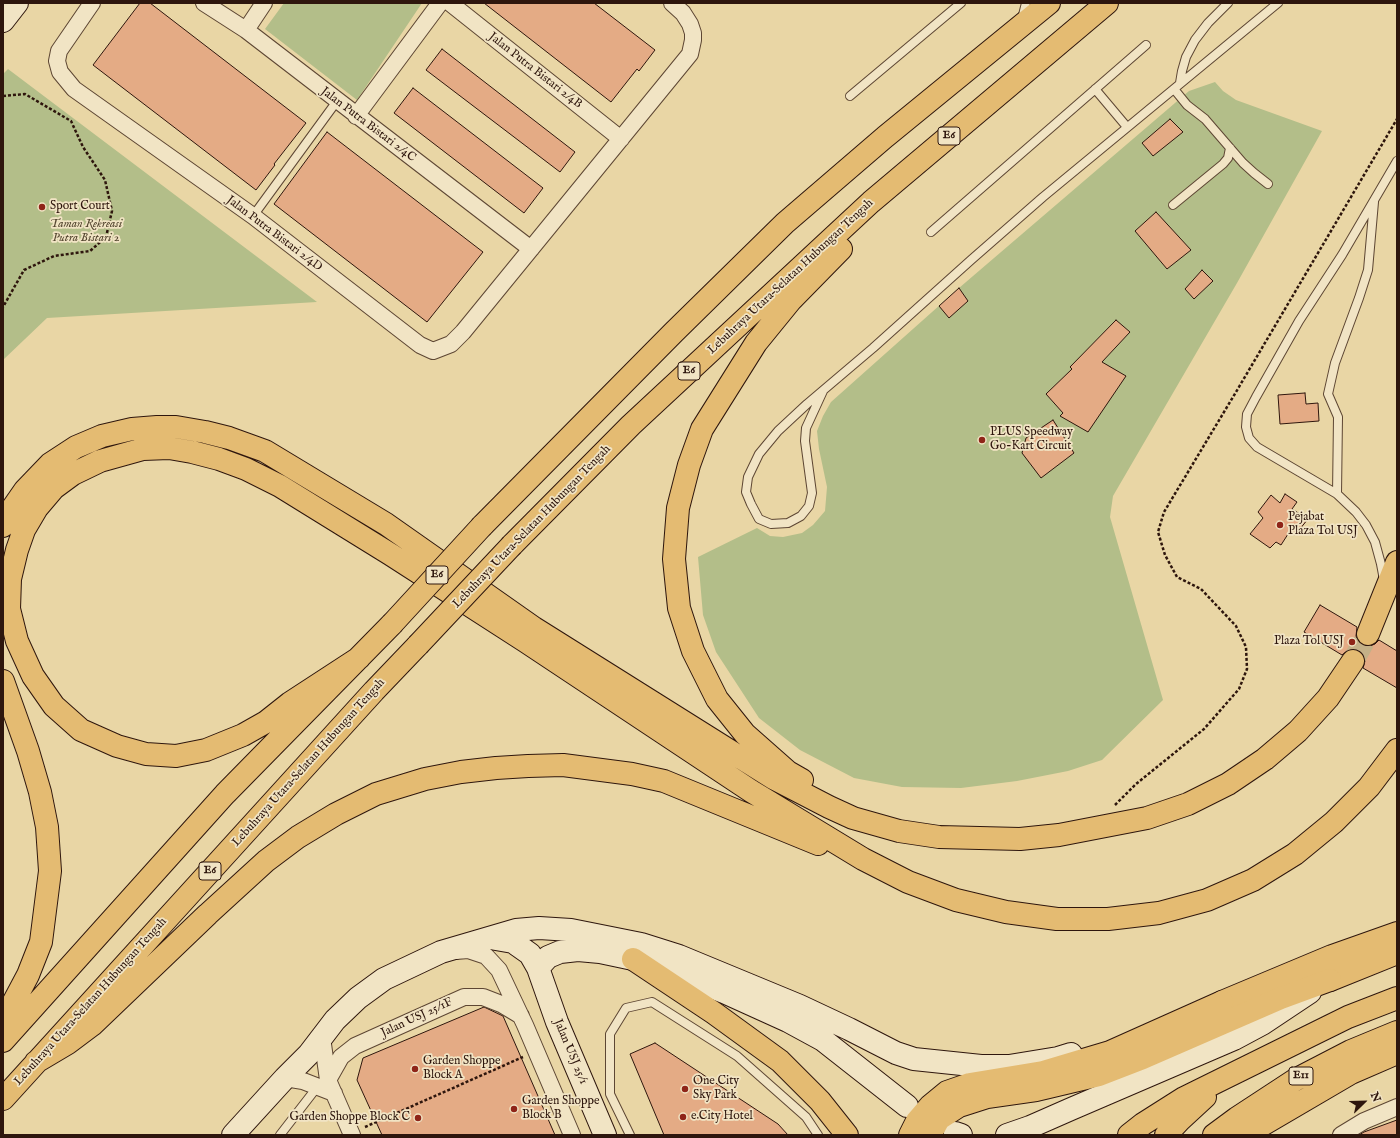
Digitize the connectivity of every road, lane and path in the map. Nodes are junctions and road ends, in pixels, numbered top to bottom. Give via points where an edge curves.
1 (17, 3) edge
2 (204, 3) edge
3 (264, 3) edge
4 (440, 3) edge
5 (450, 3) edge
6 (672, 3) edge
7 (961, 3) edge
8 (1026, 3) edge
9 (1049, 3) edge
10 (1107, 3) edge
11 (1228, 3) edge
12 (1278, 3) edge
13 (90, 6) edge
14 (3, 21) edge
15 (1019, 27) junction
16 (246, 30) junction
17 (1146, 45) dead end
18 (1177, 86) junction
19 (1095, 89) junction
20 (3, 96) edge
21 (850, 96) dead end
22 (336, 101) junction
23 (356, 116) junction
24 (1397, 118) edge
25 (1127, 127) junction
26 (621, 139) junction
27 (1230, 148) junction
28 (1397, 161) edge
29 (1268, 184) dead end
30 (1375, 199) junction
31 (871, 202) junction
32 (1173, 205) dead end
33 (253, 216) junction
34 (931, 232) dead end
35 (531, 249) junction
36 (3, 307) edge
37 (823, 391) junction
38 (1337, 494) junction
39 (3, 526) edge
40 (1397, 562) edge
41 (1385, 593) junction
42 (1368, 634) tunnel mouth
43 (358, 658) junction
44 (1353, 661) tunnel mouth
45 (3, 681) edge
46 (1397, 750) edge
47 (1114, 806) dead end
48 (853, 818) junction
49 (862, 859) junction
50 (1397, 933) edge
51 (490, 938) junction
52 (441, 952) junction
53 (1397, 953) edge
54 (633, 959) junction
55 (538, 968) junction
56 (1330, 980) junction
57 (1397, 998) edge
58 (1222, 1002) junction
59 (520, 1016) junction
60 (3, 1017) edge
61 (1397, 1032) edge
62 (322, 1037) junction
63 (3, 1041) edge
64 (536, 1051) junction
65 (1397, 1052) edge
66 (36, 1062) junction
67 (1229, 1075) junction
68 (285, 1078) junction
69 (326, 1087) junction
70 (3, 1099) edge
71 (907, 1106) dead end
72 (1397, 1107) edge
73 (352, 1134) edge
74 (233, 1135) edge
75 (280, 1135) edge
76 (572, 1135) edge
77 (605, 1135) edge
78 (630, 1135) edge
79 (818, 1135) edge
80 (847, 1135) edge
81 (910, 1135) edge
82 (930, 1135) edge
83 (1007, 1135) edge
84 (1129, 1135) edge
85 (1166, 1135) edge
86 (1214, 1135) edge
87 (1245, 1135) edge
88 (1341, 1135) edge

1 - 14 street
2 - 16 street, Jalan Putra Bistari 2/4C
3 - 16 street
4 - 23 street
5 - 26 street, Jalan Putra Bistari 2/4B
6 - 26 street via 690,24 693,40 690,54
7 - 21 lane
8 - 15 lane
9 - 15 main road, E6
10 - 31 main road, Lebuhraya Utara–Selatan Hubungan Tengah / E6
11 - 18 lane via 1195,40 1186,57
12 - 18 lane
13 - 33 street, Jalan Putra Bistari 2/4D via 59,51 57,61 65,79 74,89
15 - 43 main road, E6, bridge via 785,223 482,526
16 - 22 street, Jalan Putra Bistari 2/4C
17 - 19 lane
18 - 25 lane
18 - 27 lane via 1187,105 1205,120
19 - 25 lane
19 - 34 lane
20 - 36 path via 25,94 71,120 84,148 105,180 112,211 106,237 90,251 54,256 24,270
22 - 23 street, Jalan Putra Bistari 2/4C
22 - 33 lane
23 - 35 street, Jalan Putra Bistari 2/4C
24 - 47 path via 1164,512 1158,532 1165,555 1178,577 1200,590 1236,626 1246,648 1247,669 1239,689 1204,728 1136,784
25 - 37 lane via 989,244
26 - 35 street
27 - 29 lane via 1254,174
27 - 32 lane via 1228,158 1223,164
28 - 30 lane
30 - 38 lane via 1368,270 1335,362 1328,394 1338,417
30 - 38 lane via 1299,321 1247,414 1246,427 1249,438 1257,447
31 - 48 main road via 846,244 791,300 756,343 702,429 678,508 674,559 679,608 693,651 717,699 745,734 788,772 842,805
31 - 66 main road, Lebuhraya Utara–Selatan Hubungan Tengah / E6, bridge via 631,425 512,546 374,691
33 - 35 street, Jalan Putra Bistari 2/4D via 420,345 433,351 451,344 463,332
37 - 37 lane via 806,428 805,441 812,492 810,506 788,523 771,524 759,519 746,492 748,477 759,454 778,431
38 - 41 lane via 1356,512 1375,542
39 - 48 main road via 25,490 50,464 76,447 102,436 132,429 176,428 205,432 258,448 386,524 534,628 773,778
40 - 41 main road
41 - 42 main road
43 - 49 main road via 266,722 206,750 176,756 146,754 117,746 81,730 54,706 33,676 17,641 9,609 10,579 17,550 24,530 37,508 54,488 73,474 100,461 143,449 169,448 219,459 280,486 364,538 751,791
43 - 63 main road, E6 via 225,794
44 - 48 main road via 1328,698 1298,730 1265,759 1228,784 1188,804 1147,818 1059,835 1020,839 939,837 899,831
45 - 60 main road via 40,792 47,827 50,872 41,942 28,975
46 - 49 main road via 1369,787 1334,822 1295,854 1253,880 1207,900 1159,914 1108,919 1064,919 1006,912 956,900 908,882
49 - 66 main road via 840,853 664,781 632,774 563,765 496,768 425,779 376,794 298,836 266,861 208,914 92,1025
50 - 58 main road via 1332,956
51 - 52 street
51 - 55 street, Jalan USJ 25/1 via 513,942 530,954
51 - 58 street via 516,930 539,928 571,930 641,944 679,956 786,1001 896,1053 914,1058 981,1066 1009,1066 1058,1058
52 - 59 street via 468,950 486,956 499,970
52 - 62 street via 384,979 358,998
53 - 56 main road
54 - 55 street via 578,950 560,952 548,957
54 - 71 street via 696,981 788,1021 823,1040
54 - 80 main road via 714,1013 780,1062 820,1101
55 - 77 street, Jalan USJ 25/1 via 557,1022
56 - 82 main road via 1099,1075 1036,1090 986,1097 959,1106 939,1120
56 - 83 street via 1234,1039
57 - 67 main road via 1348,1017
58 - 81 main road via 1110,1052 1043,1072 970,1084 947,1092 917,1121
59 - 64 street
59 - 69 street, Jalan USJ 25/1F via 483,997 464,997 355,1046 340,1057
61 - 86 main road, E11 via 1351,1051 1295,1080
62 - 68 street
62 - 69 street
64 - 73 path
64 - 76 street
65 - 87 main road via 1351,1073
66 - 70 main road, Lebuhraya Utara–Selatan Hubungan Tengah / E6
67 - 84 main road via 1184,1098
67 - 85 main road
68 - 69 street
68 - 74 street
69 - 73 street
69 - 75 lane
72 - 88 street via 1364,1121
78 - 79 lane via 610,1094 610,1034 626,1008 652,1002 737,1056 806,1117

